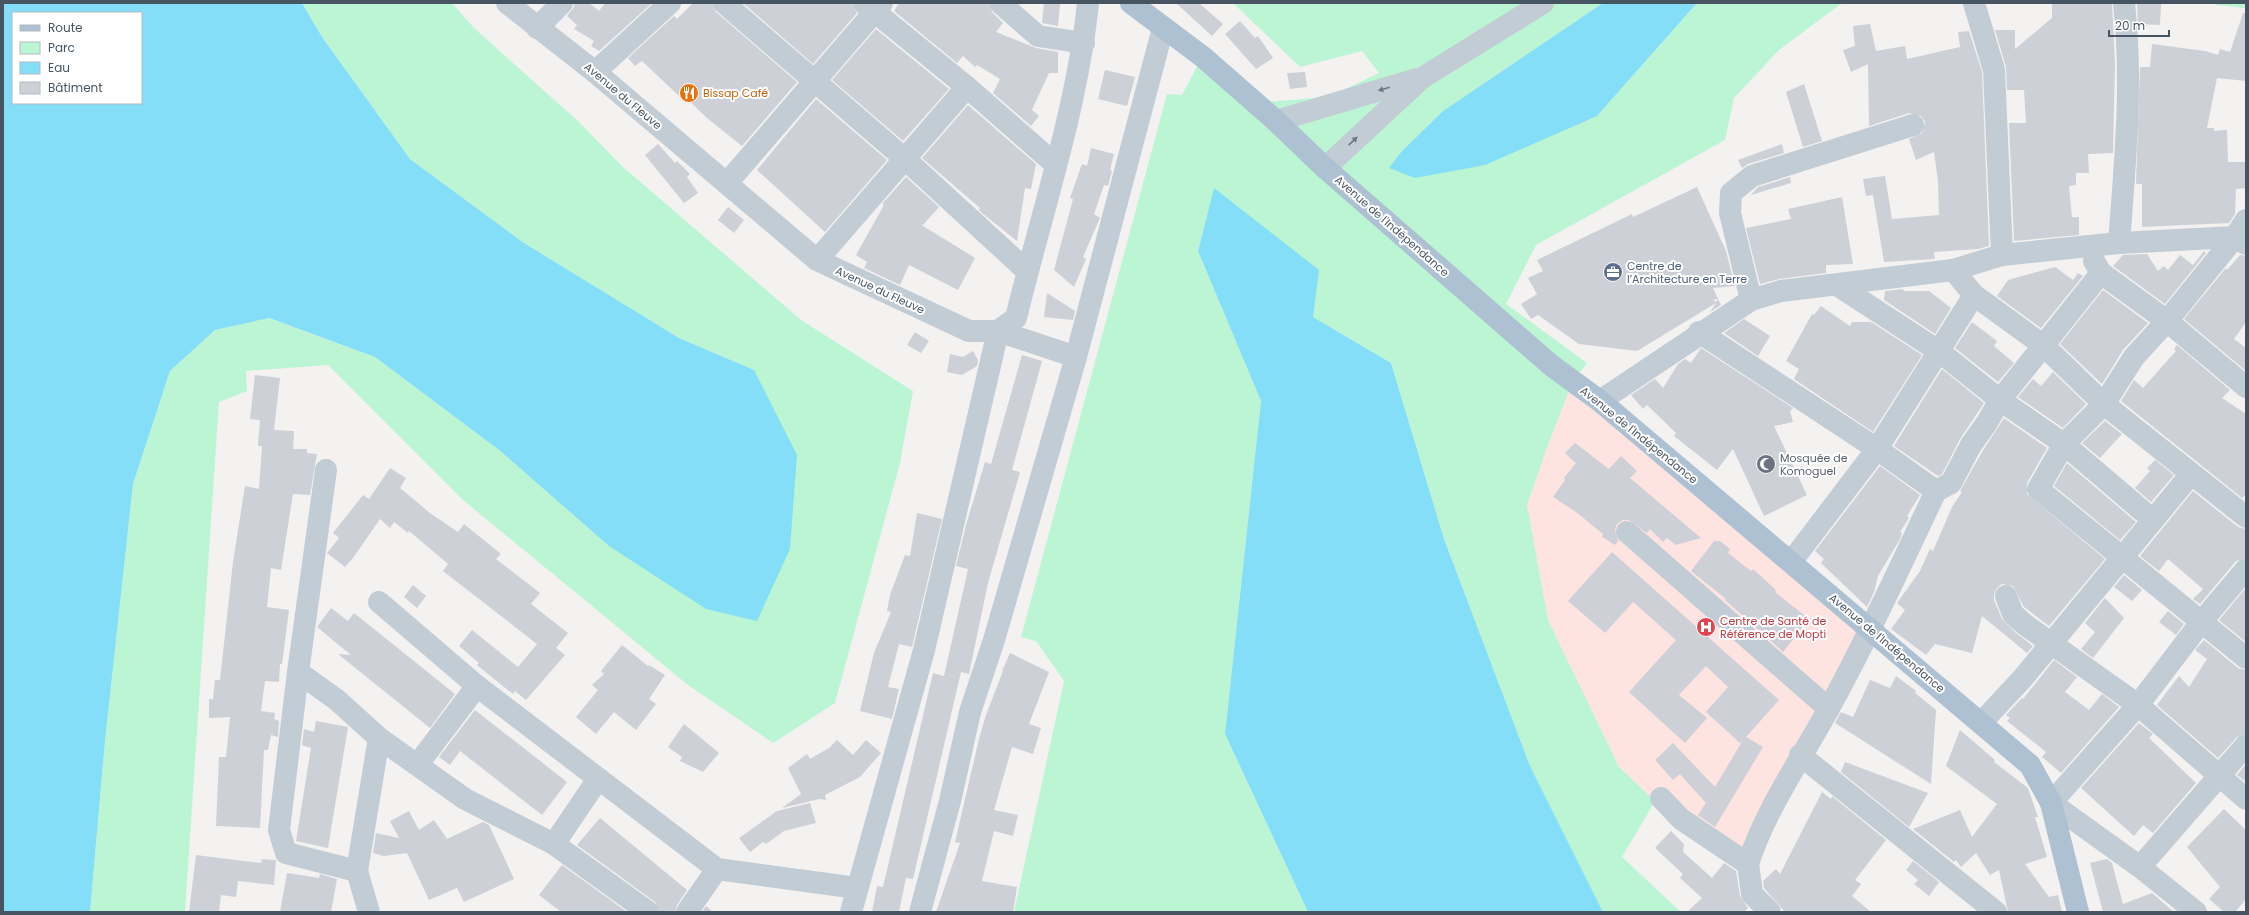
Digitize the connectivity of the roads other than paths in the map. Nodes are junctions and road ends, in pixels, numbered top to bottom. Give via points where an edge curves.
1 (507, 3) edge
2 (562, 3) edge
3 (670, 3) edge
4 (724, 3) edge
5 (1000, 3) edge
6 (1088, 3) edge
7 (1131, 3) edge
8 (1543, 3) edge
9 (1974, 3) edge
10 (2124, 3) edge
11 (873, 6) edge
12 (537, 28) junction
13 (1163, 28) junction
14 (1084, 43) junction
15 (595, 72) junction
16 (1422, 78) junction
17 (814, 81) junction
18 (967, 87) junction
19 (1276, 121) junction
20 (1913, 125) dead end
21 (905, 159) junction
22 (1056, 165) junction
23 (1325, 168) junction
24 (727, 183) junction
25 (2242, 234) edge
26 (2119, 243) junction
27 (2086, 245) junction
28 (2002, 255) junction
29 (817, 260) junction
30 (1953, 270) junction
31 (1027, 271) junction
32 (2101, 274) junction
33 (1837, 285) junction
34 (1974, 295) junction
35 (1751, 300) junction
36 (2167, 321) junction
37 (998, 331) junction
38 (1699, 332) junction
39 (2044, 346) junction
40 (1940, 352) junction
41 (1076, 357) junction
42 (2246, 387) edge
43 (2000, 400) junction
44 (1600, 401) junction
45 (2104, 404) junction
46 (2064, 444) junction
47 (1877, 449) junction
48 (326, 470) dead end
49 (2191, 474) junction
50 (1936, 491) junction
51 (2246, 517) edge
52 (2152, 520) junction
53 (1627, 532) dead end
54 (2123, 556) junction
55 (1791, 562) junction
56 (2246, 569) edge
57 (2006, 596) dead end
58 (379, 602) dead end
59 (2202, 621) junction
60 (1870, 628) junction
61 (2052, 643) junction
62 (2246, 658) edge
63 (298, 672) junction
64 (477, 686) junction
65 (2138, 705) junction
66 (1828, 709) junction
67 (1980, 723) junction
68 (379, 738) junction
69 (2246, 745) edge
70 (1800, 755) junction
71 (418, 764) junction
72 (2219, 777) junction
73 (598, 779) junction
74 (1661, 798) dead end
75 (2246, 799) edge
76 (2051, 803) junction
77 (554, 844) junction
78 (1748, 864) junction
79 (2140, 867) junction
80 (717, 869) junction
81 (357, 871) junction
82 (857, 888) junction
83 (369, 912) edge
84 (648, 912) edge
85 (687, 912) edge
86 (851, 912) edge
87 (920, 912) edge
88 (1770, 912) edge
89 (1996, 912) edge
90 (2078, 912) edge
91 (2196, 912) edge

1 - 12 street, Avenue du Fleuve
2 - 12 street
3 - 15 street
4 - 17 street
5 - 14 street via 1038,36
6 - 14 street
7 - 13 main road, Avenue de l'Indépendance
8 - 16 street
9 - 28 street via 1994,70
10 - 26 street via 2127,33 2127,145
11 - 17 street
11 - 18 street
12 - 15 street, Avenue du Fleuve
13 - 19 main road, Avenue de l'Indépendance via 1203,58
13 - 41 street
14 - 22 street
15 - 24 street, Avenue du Fleuve
16 -> 19 street
23 -> 16 street
17 - 21 street
17 - 24 street
18 - 21 street
18 - 22 street
19 - 23 main road, Avenue de l'Indépendance
20 - 35 street via 1752,176 1731,193 1730,214
21 - 29 street
21 - 31 street
22 - 31 street
23 - 44 main road, Avenue de l'Indépendance via 1552,366
24 - 29 street, Avenue du Fleuve
25 - 26 street
25 - 36 street
26 - 27 street
27 - 28 street
27 - 32 street
28 - 30 street
29 - 37 street, Avenue du Fleuve via 969,331
30 - 33 street
30 - 34 street
31 - 37 street via 1016,318
32 - 36 street
32 - 39 street
33 - 35 street via 1781,291
33 - 40 street
34 - 39 street
34 - 40 street
35 - 38 street
36 - 42 street
36 - 45 street via 2134,357
37 - 41 street, Avenue du Fleuve
37 - 82 street via 924,650
38 - 44 street
38 - 47 street
39 - 43 street
39 - 45 street
40 - 43 street
40 - 47 street
41 - 87 street via 996,633 970,712 950,801
43 - 46 street
43 - 50 street via 1970,445 1951,483
44 - 55 main road, Avenue de l'Indépendance
45 - 46 street
45 - 49 street
46 - 52 street
46 - 54 street via 2038,489
47 - 50 street
47 - 55 street
48 - 63 street
49 - 51 street
49 - 52 street
50 - 60 street
52 - 54 street
53 - 66 street
54 - 59 street
54 - 61 street
55 - 60 main road, Avenue de l'Indépendance
56 - 59 street
57 - 61 street via 2013,614 2039,636
58 - 64 street
59 - 62 street
59 - 65 street
60 - 66 street
60 - 67 main road, Avenue de l'Indépendance
61 - 65 street
61 - 67 street
63 - 68 street via 337,700
63 - 81 street via 279,830 281,842 286,853
64 - 71 street
64 - 73 street
65 - 72 street
65 - 76 street
66 - 70 street
67 - 76 main road, Avenue de l'Indépendance via 2030,765
68 - 71 street
68 - 81 street
69 - 72 street
70 - 78 street via 1756,840
70 - 89 street
71 - 77 street via 465,799
72 - 75 street
72 - 79 street
73 - 77 street
73 - 80 street
74 - 78 street via 1681,819
76 - 79 street
76 - 90 main road, Avenue de l'Indépendance
77 - 84 street
78 - 88 street via 1752,894
79 - 91 street
80 - 82 street
80 - 85 street
81 - 83 street
82 - 86 street

